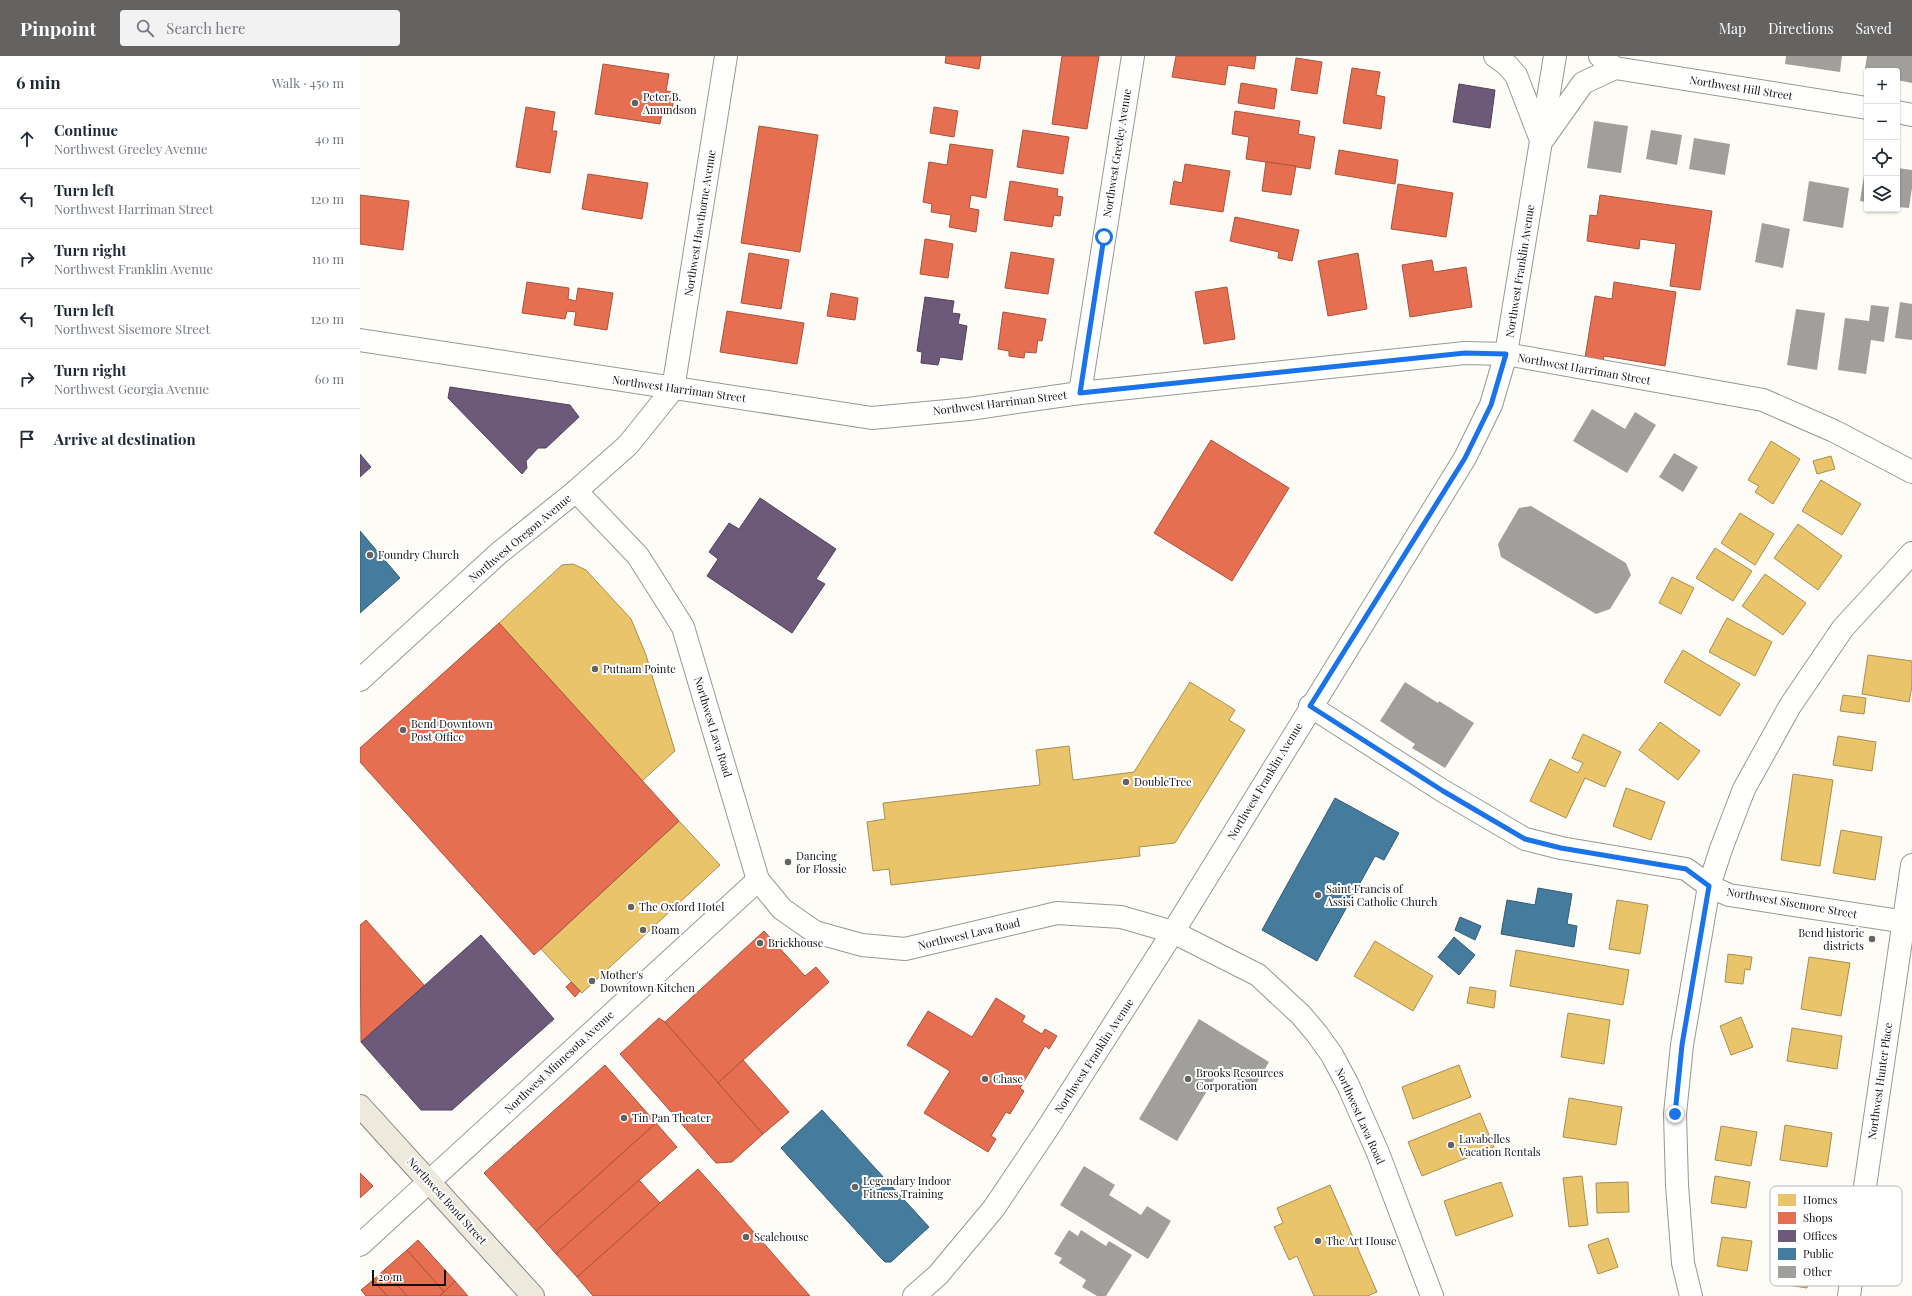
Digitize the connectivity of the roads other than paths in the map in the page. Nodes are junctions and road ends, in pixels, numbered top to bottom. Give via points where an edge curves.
1 (726, 56) edge
2 (1133, 56) edge
3 (1495, 56) edge
4 (1555, 56) edge
5 (1607, 62) edge
6 (1864, 107) edge
7 (1900, 113) edge
8 (1912, 115) edge
9 (1542, 140) junction
10 (360, 340) edge
11 (1506, 354) junction
12 (673, 389) junction
13 (1080, 393) junction
14 (1912, 472) edge
15 (576, 491) junction
16 (1912, 553) edge
17 (360, 680) edge
18 (1310, 706) junction
19 (1912, 865) edge
20 (758, 880) junction
21 (1709, 886) junction
22 (1908, 922) edge
23 (1173, 932) junction
24 (360, 1106) edge
25 (429, 1182) junction
26 (1866, 1186) edge
27 (360, 1245) edge
28 (1851, 1286) edge
29 (533, 1296) edge
30 (914, 1296) edge
31 (1432, 1296) edge
32 (1691, 1296) edge
33 (1849, 1296) edge

1 - 12 street, Northwest Hawthorne Avenue
2 - 13 street, Northwest Greeley Avenue
3 - 9 street via 1516,75
4 - 9 street, Northwest Franklin Avenue
5 - 6 street, Northwest Hill Street
5 - 9 street, Northwest Hill Street via 1583,83
7 - 8 street
9 - 11 street, Northwest Franklin Avenue
10 - 12 street, Northwest Harriman Street
11 - 13 street, Northwest Harriman Street via 1465,353
11 - 14 street, Northwest Harriman Street via 1763,400 1834,431
11 - 18 street, Northwest Franklin Avenue via 1491,405 1465,458
12 - 13 street, Northwest Harriman Street via 872,418 969,409
12 - 15 street, Northwest Oregon Avenue via 628,445
15 - 17 street, Northwest Oregon Avenue via 499,553
15 - 20 street, Northwest Lava Road via 638,556 683,627
16 - 21 street via 1843,628 1790,706 1744,789 1720,849
18 - 21 street, Northwest Sisemore Street via 1443,791 1525,839 1561,848 1686,869
18 - 23 street, Northwest Franklin Avenue
19 - 22 street, Northwest Hunter Place
20 - 23 street, Northwest Lava Road via 782,909 815,932 862,945 905,949 1057,914 1121,917
20 - 25 street, Northwest Minnesota Avenue
21 - 22 street, Northwest Sisemore Street via 1730,895
21 - 32 street via 1682,1045 1675,1114 1676,1185 1682,1255
22 - 26 street, Northwest Hunter Place
23 - 30 street, Northwest Franklin Avenue via 994,1208 938,1275
23 - 31 street, Northwest Lava Road via 1258,975 1321,1039 1362,1115
24 - 25 main road, Northwest Bond Street
25 - 27 street, Northwest Minnesota Avenue
25 - 29 main road, Northwest Bond Street
28 - 33 street, Northwest Hunter Place

